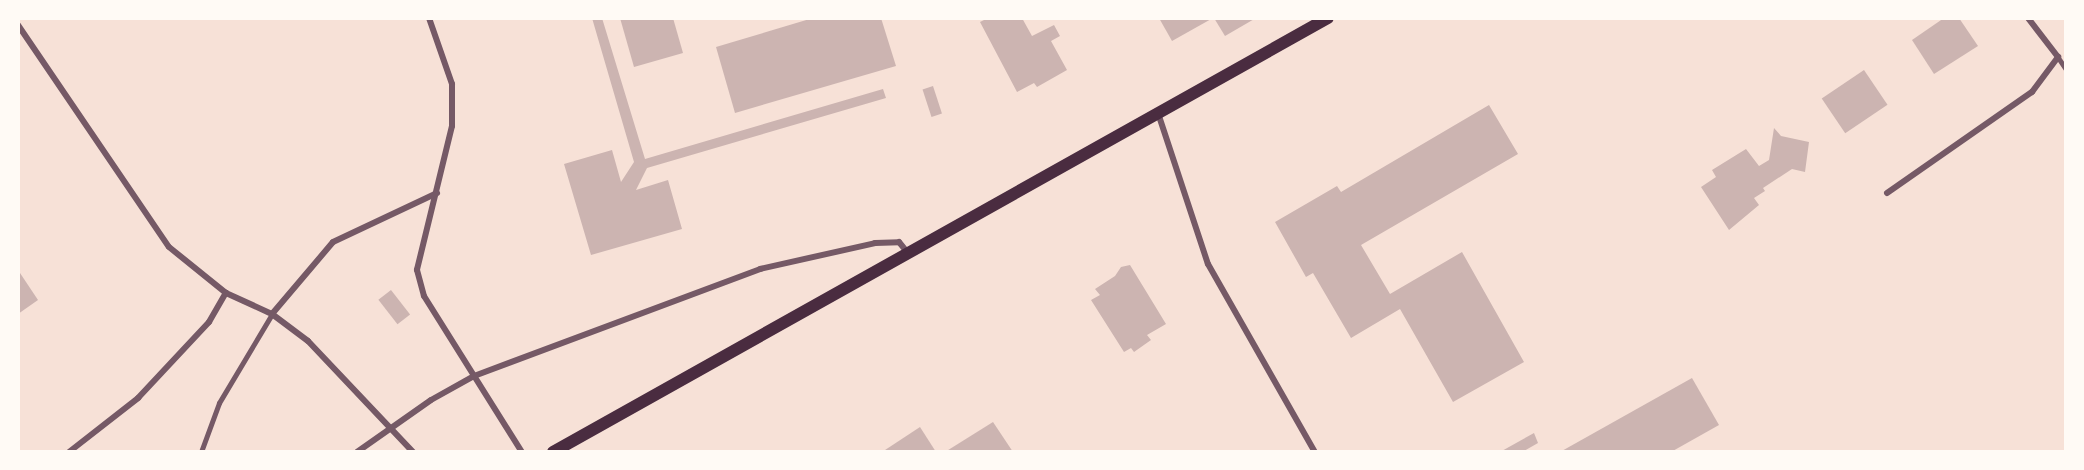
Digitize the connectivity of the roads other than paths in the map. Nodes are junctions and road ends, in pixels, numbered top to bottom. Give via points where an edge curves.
1 (429, 18) edge
2 (1328, 18) edge
3 (2028, 18) edge
4 (18, 25) edge
5 (2058, 57) junction
6 (2066, 69) edge
7 (1158, 112) junction
8 (436, 193) junction
9 (1887, 193) dead end
10 (908, 254) junction
11 (226, 293) junction
12 (273, 314) junction
13 (474, 376) junction
14 (392, 426) junction
15 (69, 452) edge
16 (201, 452) edge
17 (357, 452) edge
18 (413, 452) edge
19 (522, 452) edge
20 (553, 452) edge
21 (1315, 452) edge

1 - 8 street via 452,84 452,126
2 - 7 main road
3 - 5 street
4 - 11 street via 169,247
5 - 6 lane
5 - 9 street via 2032,92
7 - 10 main road
7 - 21 street via 1208,264
8 - 12 street via 333,242
8 - 13 street via 417,270 424,296
10 - 13 street via 899,242 875,243 760,269
10 - 20 main road
11 - 12 street
11 - 15 street via 209,322 138,398
12 - 14 street via 308,340
12 - 16 lane via 219,403
13 - 14 street
13 - 19 street
14 - 17 street
14 - 18 street

